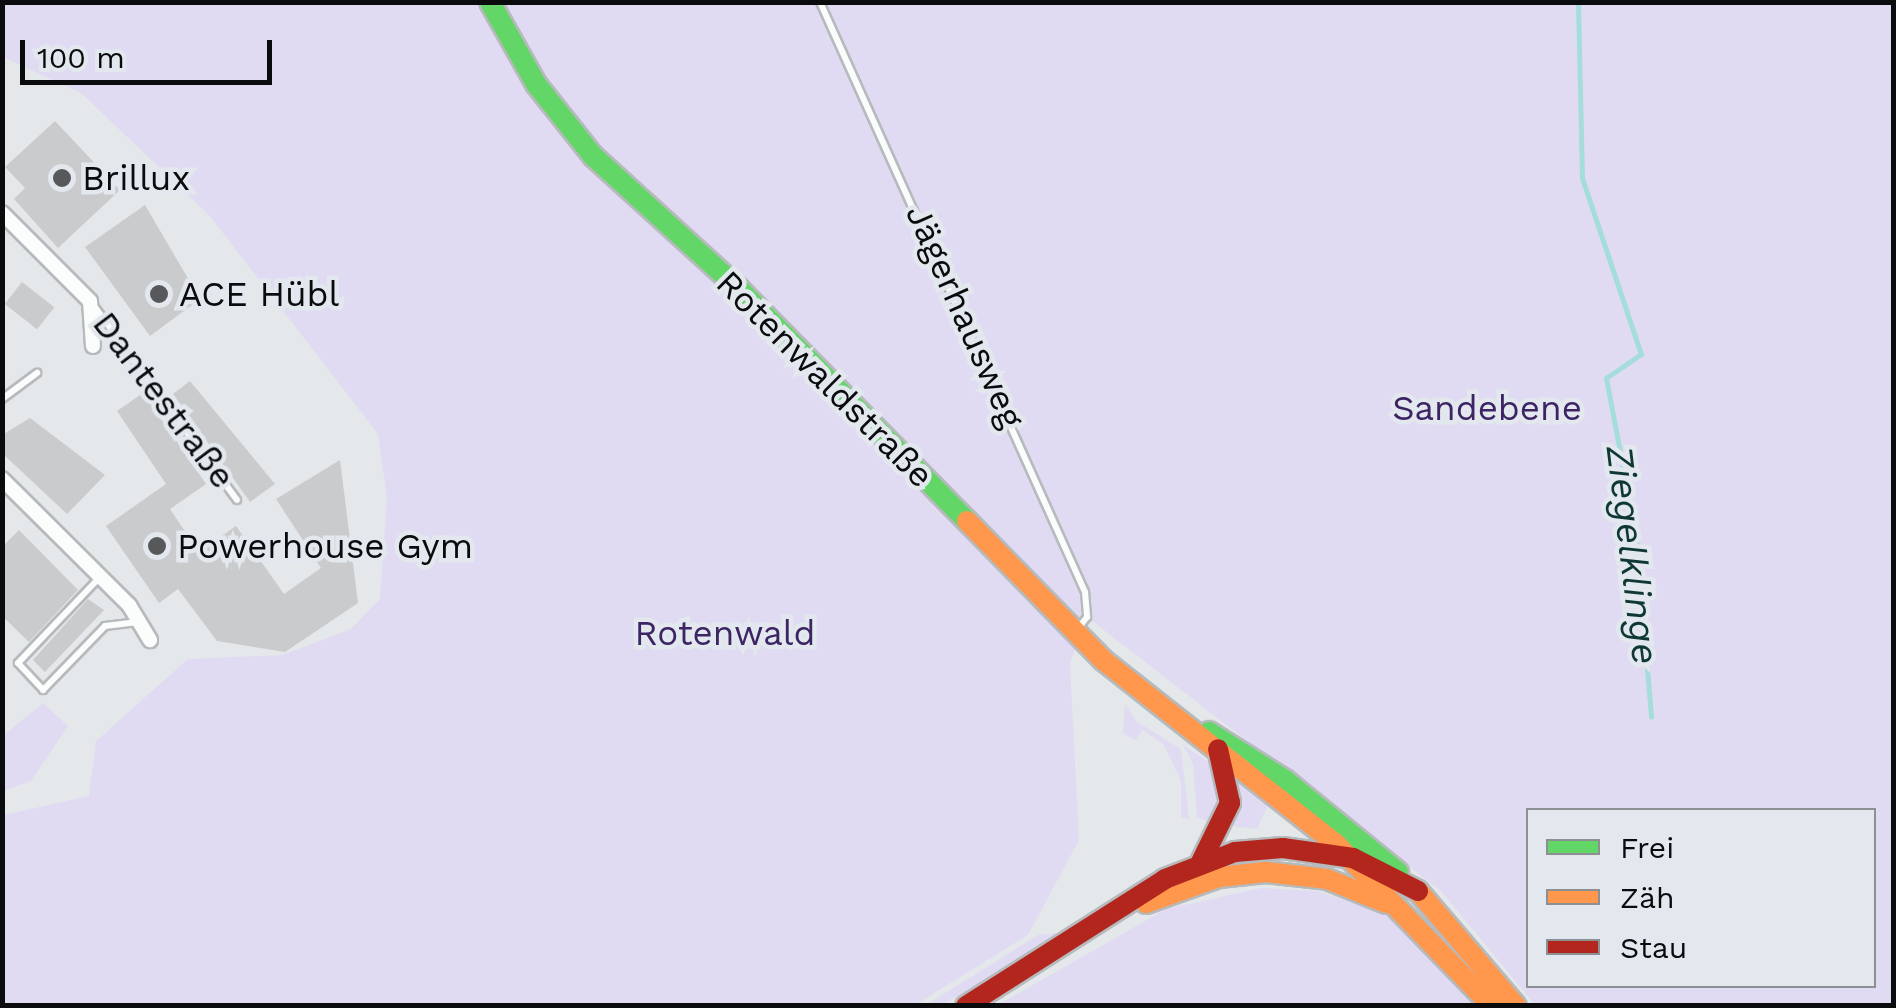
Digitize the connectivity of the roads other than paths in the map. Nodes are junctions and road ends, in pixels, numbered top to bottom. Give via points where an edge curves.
1 (490, 2) edge
2 (820, 2) edge
3 (2, 213) edge
4 (90, 301) junction
5 (94, 346) dead end
6 (37, 373) dead end
7 (2, 400) edge
8 (2, 479) edge
9 (237, 500) dead end
10 (100, 576) junction
11 (139, 622) junction
12 (1075, 634) junction
13 (150, 640) dead end
14 (1194, 726) junction
15 (1218, 749) junction
16 (1353, 858) junction
17 (1200, 864) junction
18 (1418, 891) junction
19 (1400, 911) junction
20 (1116, 915) junction
21 (966, 1006) edge
22 (1492, 1006) edge
23 (1516, 1006) edge

1 - 12 main road, Rotenwaldstraße via 536,84 593,156 738,288
2 - 12 lane, Jägerhausweg via 1084,592 1087,616
3 - 4 street, Dantestraße
4 - 5 street, Dantestraße
4 - 9 lane, Dantestraße
6 - 7 lane
8 - 10 street
10 - 11 street
10 - 11 lane via 18,662 43,690 105,626
11 - 13 street
12 - 14 main road, Rotenwaldstraße
14 - 15 main road, Rotenwaldstraße
14 - 18 main road, Rotenwaldstraße via 1290,783
15 - 16 main road, Rotenwaldstraße
15 - 17 main road via 1230,803 1221,835
16 - 17 main road via 1271,848
16 - 18 main road
16 - 19 main road, Rotenwaldstraße
17 - 20 main road
18 - 23 main road, Rotenwaldstraße
19 - 20 main road, Rotenwaldstraße via 1336,881 1266,872 1202,882
19 - 22 main road, Rotenwaldstraße via 1445,948
20 - 21 main road

